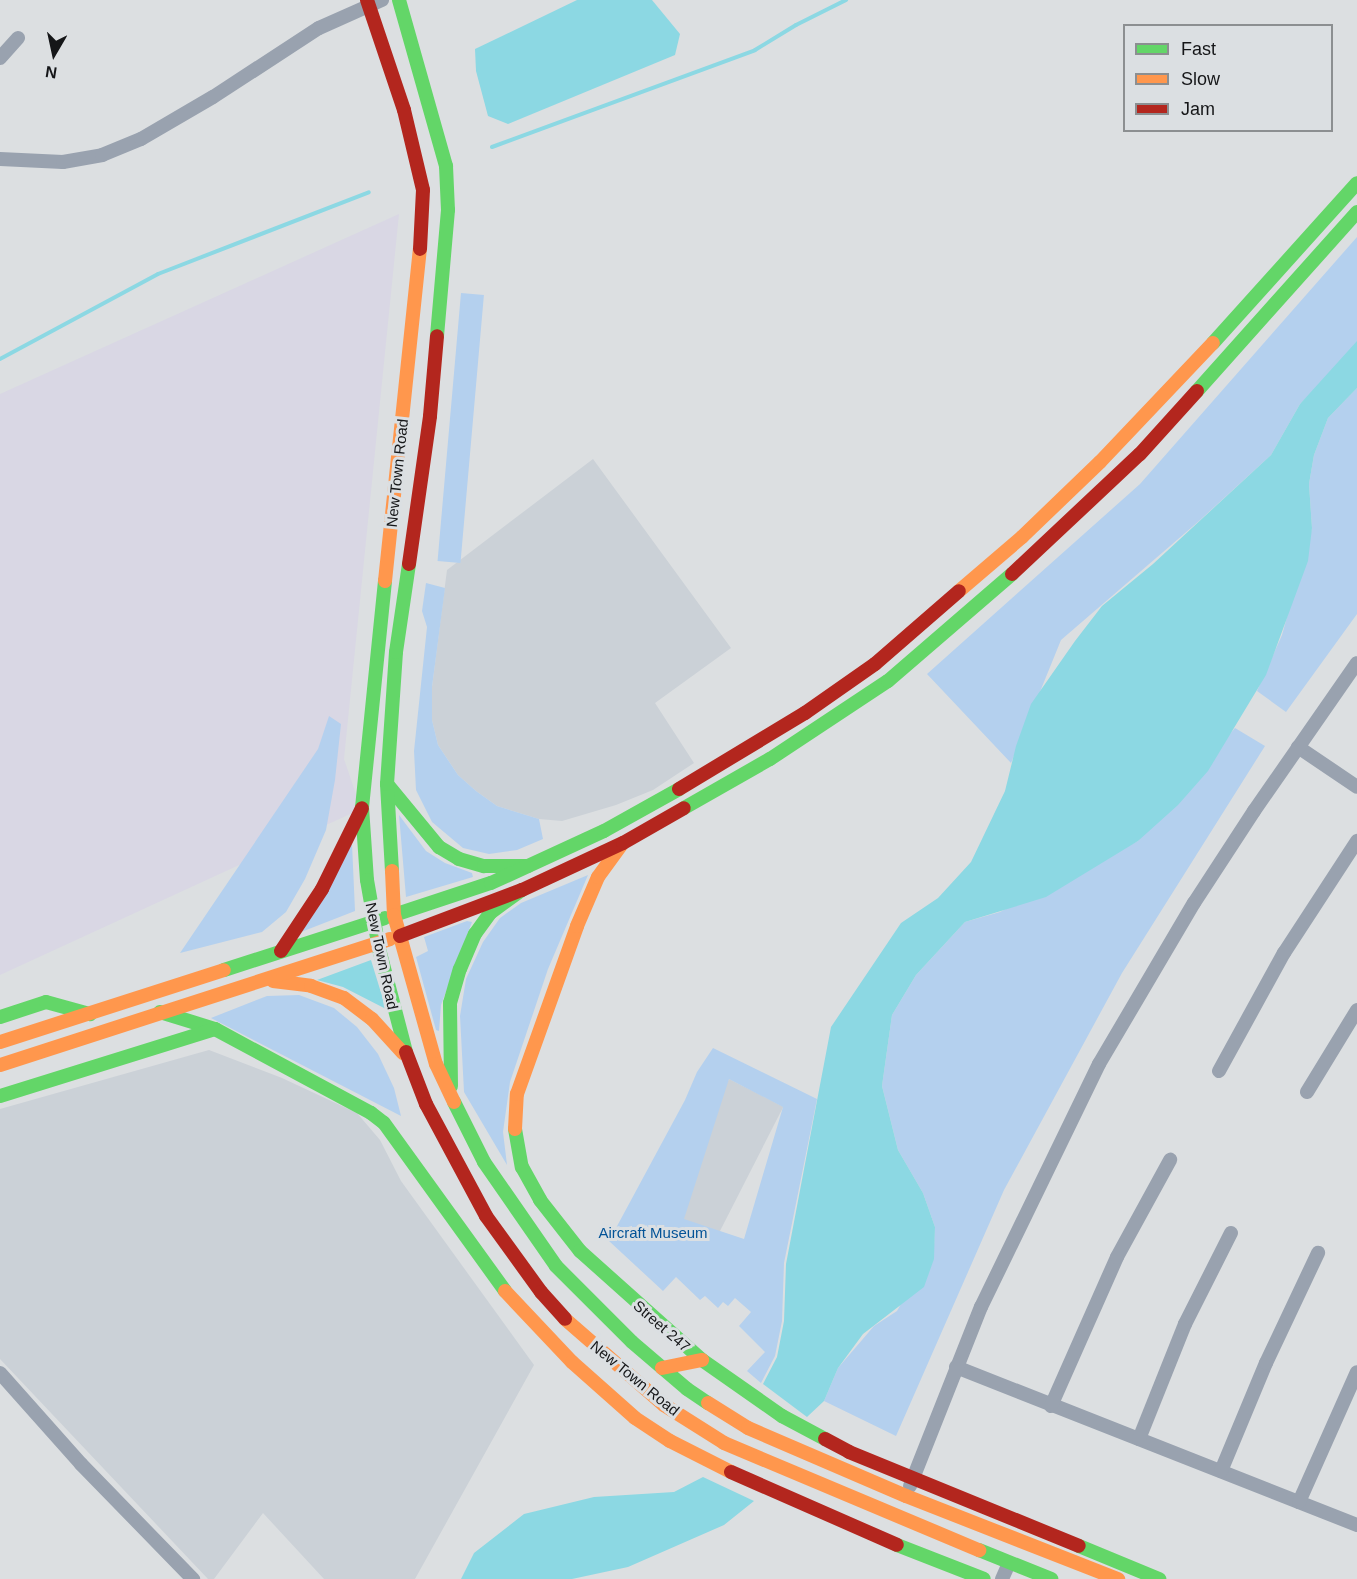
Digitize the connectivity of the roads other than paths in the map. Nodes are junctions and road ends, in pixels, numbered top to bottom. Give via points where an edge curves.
1 (382, 0) edge
2 (399, 0) edge
3 (368, 2) edge
4 (18, 39) dead end
5 (0, 58) edge
6 (0, 159) edge
7 (1357, 183) edge
8 (1357, 212) edge
9 (1357, 663) edge
10 (874, 664) junction
11 (888, 681) junction
12 (1298, 747) junction
13 (387, 784) junction
14 (1357, 787) edge
15 (362, 807) junction
16 (1357, 841) edge
17 (623, 843) junction
18 (528, 866) junction
19 (522, 890) junction
20 (394, 915) junction
21 (374, 922) junction
22 (400, 936) junction
23 (378, 943) junction
24 (281, 951) junction
25 (263, 980) junction
26 (1357, 1010) edge
27 (160, 1012) junction
28 (90, 1014) junction
29 (0, 1017) edge
30 (215, 1029) junction
31 (0, 1042) edge
32 (407, 1058) junction
33 (0, 1065) edge
34 (1219, 1071) dead end
35 (1307, 1092) dead end
36 (0, 1096) edge
37 (452, 1098) junction
38 (1170, 1160) dead end
39 (500, 1188) junction
40 (537, 1193) junction
41 (1231, 1233) dead end
42 (1318, 1253) dead end
43 (702, 1360) junction
44 (956, 1367) junction
45 (662, 1368) junction
46 (1357, 1372) edge
47 (0, 1373) edge
48 (1051, 1406) junction
49 (1139, 1439) junction
50 (1221, 1471) junction
51 (913, 1478) junction
52 (906, 1496) junction
53 (1299, 1502) junction
54 (1357, 1525) edge
55 (1009, 1563) junction
56 (193, 1579) edge
57 (984, 1579) edge
58 (1002, 1579) edge
59 (1051, 1579) edge
60 (1118, 1579) edge
61 (1159, 1579) edge

1 - 3 street
2 - 13 main road via 446,166 448,210 430,416 396,652
3 - 6 street via 319,28 141,140 102,155 63,162
3 - 15 main road, New Town Road via 404,110 423,190
4 - 5 street
7 - 10 main road via 1100,462 1022,537
8 - 11 main road via 1140,454 980,604
9 - 12 street
10 - 11 main road
10 - 18 main road via 715,769 612,826
11 - 17 main road via 770,759
12 - 14 street
12 - 44 street via 1194,903 1099,1064
13 - 18 main road via 439,847 459,859 484,866
13 - 20 main road
15 - 21 main road, New Town Road
15 - 24 main road via 322,889
16 - 34 street via 1284,953
17 - 19 main road
17 - 40 main road, Street 247 via 598,877 517,1094 515,1137 522,1167
18 - 20 main road via 491,883
19 - 22 main road
19 - 37 main road via 490,913 460,969 450,1003
20 - 21 main road
20 - 22 main road
21 - 23 main road, New Town Road
21 - 24 main road
22 - 23 main road
22 - 37 main road via 425,1035
23 - 25 main road
23 - 32 main road, New Town Road
24 - 28 main road
25 - 27 main road
25 - 32 main road via 311,986 344,998 372,1019
26 - 35 street
27 - 30 main road
27 - 33 main road
28 - 29 main road via 46,1002
28 - 31 main road
30 - 36 main road
30 - 57 main road via 371,1113 384,1124 499,1284 572,1362 635,1418 698,1456 765,1488
32 - 55 main road, New Town Road via 426,1104 486,1216 522,1266 563,1317 656,1398 724,1443 757,1459
37 - 39 main road
38 - 48 street via 1117,1257
39 - 40 main road
39 - 45 main road via 556,1266
40 - 43 main road, Street 247 via 580,1251
41 - 49 street via 1185,1324
42 - 50 street
43 - 45 main road
43 - 51 main road, Street 247 via 782,1416 849,1452
44 - 48 street
44 - 51 street
45 - 52 main road via 748,1428
46 - 53 street
47 - 56 street via 81,1464
48 - 49 street
49 - 50 street
50 - 53 street
51 - 52 street
51 - 61 main road, Street 247
52 - 60 main road
53 - 54 street
55 - 58 street
55 - 59 main road, New Town Road

